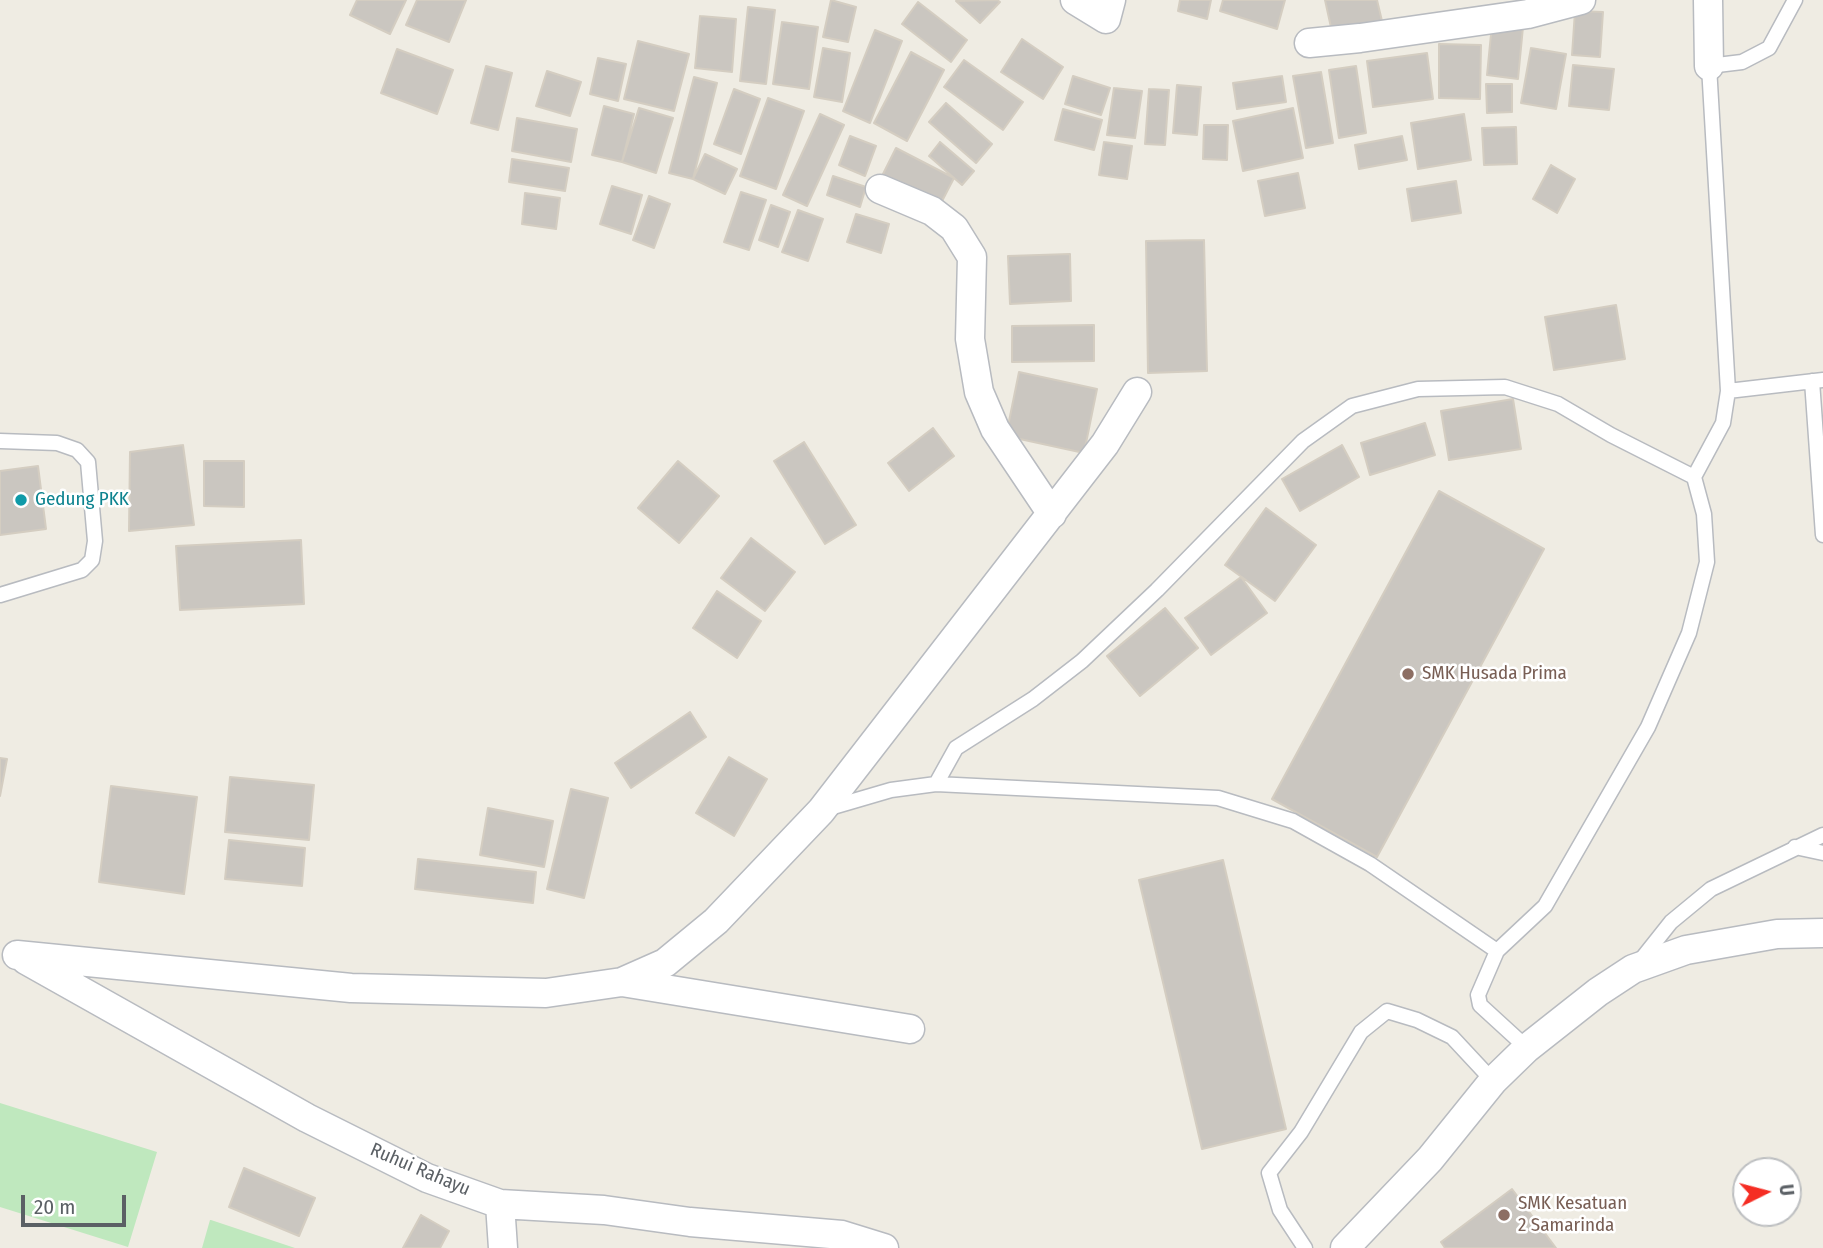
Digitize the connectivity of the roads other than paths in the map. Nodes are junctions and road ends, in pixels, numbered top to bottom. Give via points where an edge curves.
1 (1075, 0) edge
2 (1111, 0) edge
3 (1581, 0) edge
4 (1706, 0) edge
5 (1795, 0) edge
6 (1309, 43) dead end
7 (1709, 66) junction
8 (880, 189) dead end
9 (1817, 380) edge
10 (1728, 391) junction
11 (1137, 392) dead end
12 (0, 440) edge
13 (1694, 477) junction
14 (1052, 514) junction
15 (1823, 535) edge
16 (0, 595) edge
17 (936, 784) junction
18 (821, 811) junction
19 (1823, 835) edge
20 (1795, 848) junction
21 (1823, 853) edge
22 (1823, 933) edge
23 (1497, 951) junction
24 (9, 953) edge
25 (1633, 969) junction
26 (622, 982) junction
27 (910, 1029) dead end
28 (1527, 1048) junction
29 (1493, 1081) junction
30 (500, 1203) junction
31 (503, 1248) edge
32 (884, 1248) edge
33 (1305, 1248) edge
34 (1345, 1248) edge

1 - 2 street via 1107,19
3 - 6 street via 1528,15
4 - 7 street
5 - 7 lane via 1769,48 1742,62
7 - 10 lane
8 - 14 street via 932,211 954,228 972,257 970,339 979,393 995,429
9 - 10 lane
9 - 15 lane
10 - 13 lane via 1723,423
11 - 14 street
12 - 16 lane via 57,443 77,450 88,463 95,541 92,560 82,570
13 - 17 lane via 1558,404 1505,387 1418,389 1352,406 1303,442 1082,661 956,748
13 - 23 lane via 1704,514 1707,562 1689,633 1648,727 1545,905
14 - 18 street
17 - 18 lane via 891,790
17 - 23 lane via 1218,798 1293,821 1370,864
18 - 26 street via 716,921 665,963
19 - 20 lane
20 - 21 lane
20 - 25 lane via 1711,889 1671,922
22 - 25 street via 1777,934 1686,950
23 - 28 lane via 1478,995 1480,1005
24 - 26 street via 351,988 546,993
24 - 30 street, Ruhui Rahayu via 307,1118 427,1178
25 - 28 street
26 - 27 street
28 - 29 street
29 - 33 lane via 1452,1037 1417,1020 1387,1011 1361,1032 1301,1132 1269,1173 1280,1210
29 - 34 street via 1430,1159
30 - 31 street
30 - 32 street, Ruhui Rahayu via 842,1235

